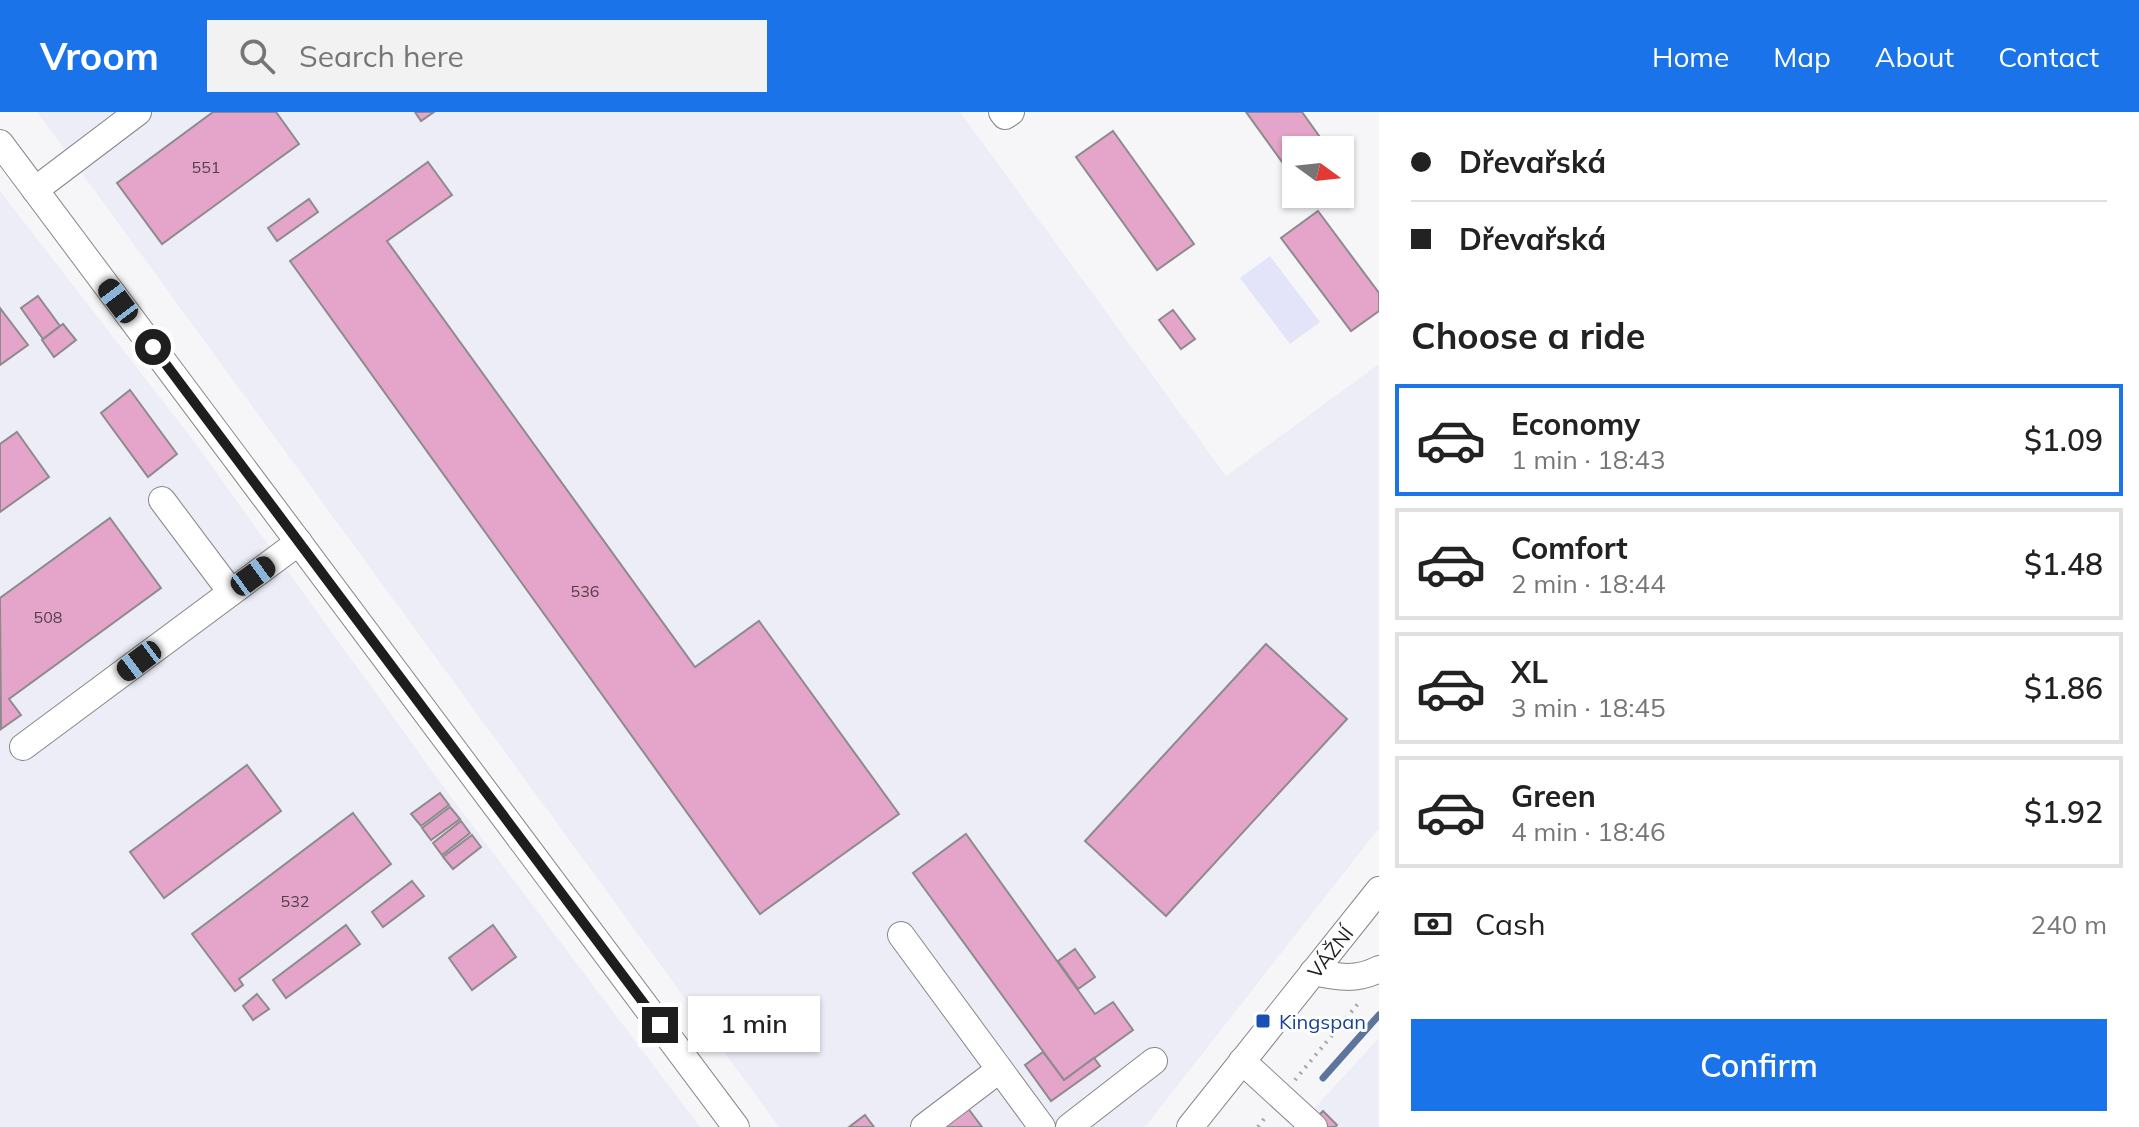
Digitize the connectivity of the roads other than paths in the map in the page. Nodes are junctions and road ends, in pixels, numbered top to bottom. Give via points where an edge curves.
1 (138, 112) edge
2 (1002, 112) edge
3 (1011, 112) edge
4 (0, 143) edge
5 (35, 190) junction
6 (162, 500) dead end
7 (299, 542) junction
8 (231, 592) junction
9 (23, 747) dead end
10 (1376, 898) edge
11 (901, 935) dead end
12 (1313, 972) junction
13 (1372, 973) edge
14 (1154, 1061) dead end
15 (1242, 1061) junction
16 (999, 1070) junction
17 (736, 1127) edge
18 (924, 1127) edge
19 (1042, 1127) edge
20 (1069, 1127) edge
21 (1190, 1127) edge
22 (1314, 1127) edge

1 - 5 street
2 - 3 street
4 - 5 street
5 - 7 street
6 - 8 street
7 - 8 street
7 - 17 street
8 - 9 street
10 - 12 street, VÁŽNÍ
11 - 16 street
12 - 13 street via 1344,978
12 - 15 street, VÁŽNÍ
14 - 20 street
15 - 21 street, VÁŽNÍ
15 - 22 street
16 - 18 street
16 - 19 street

